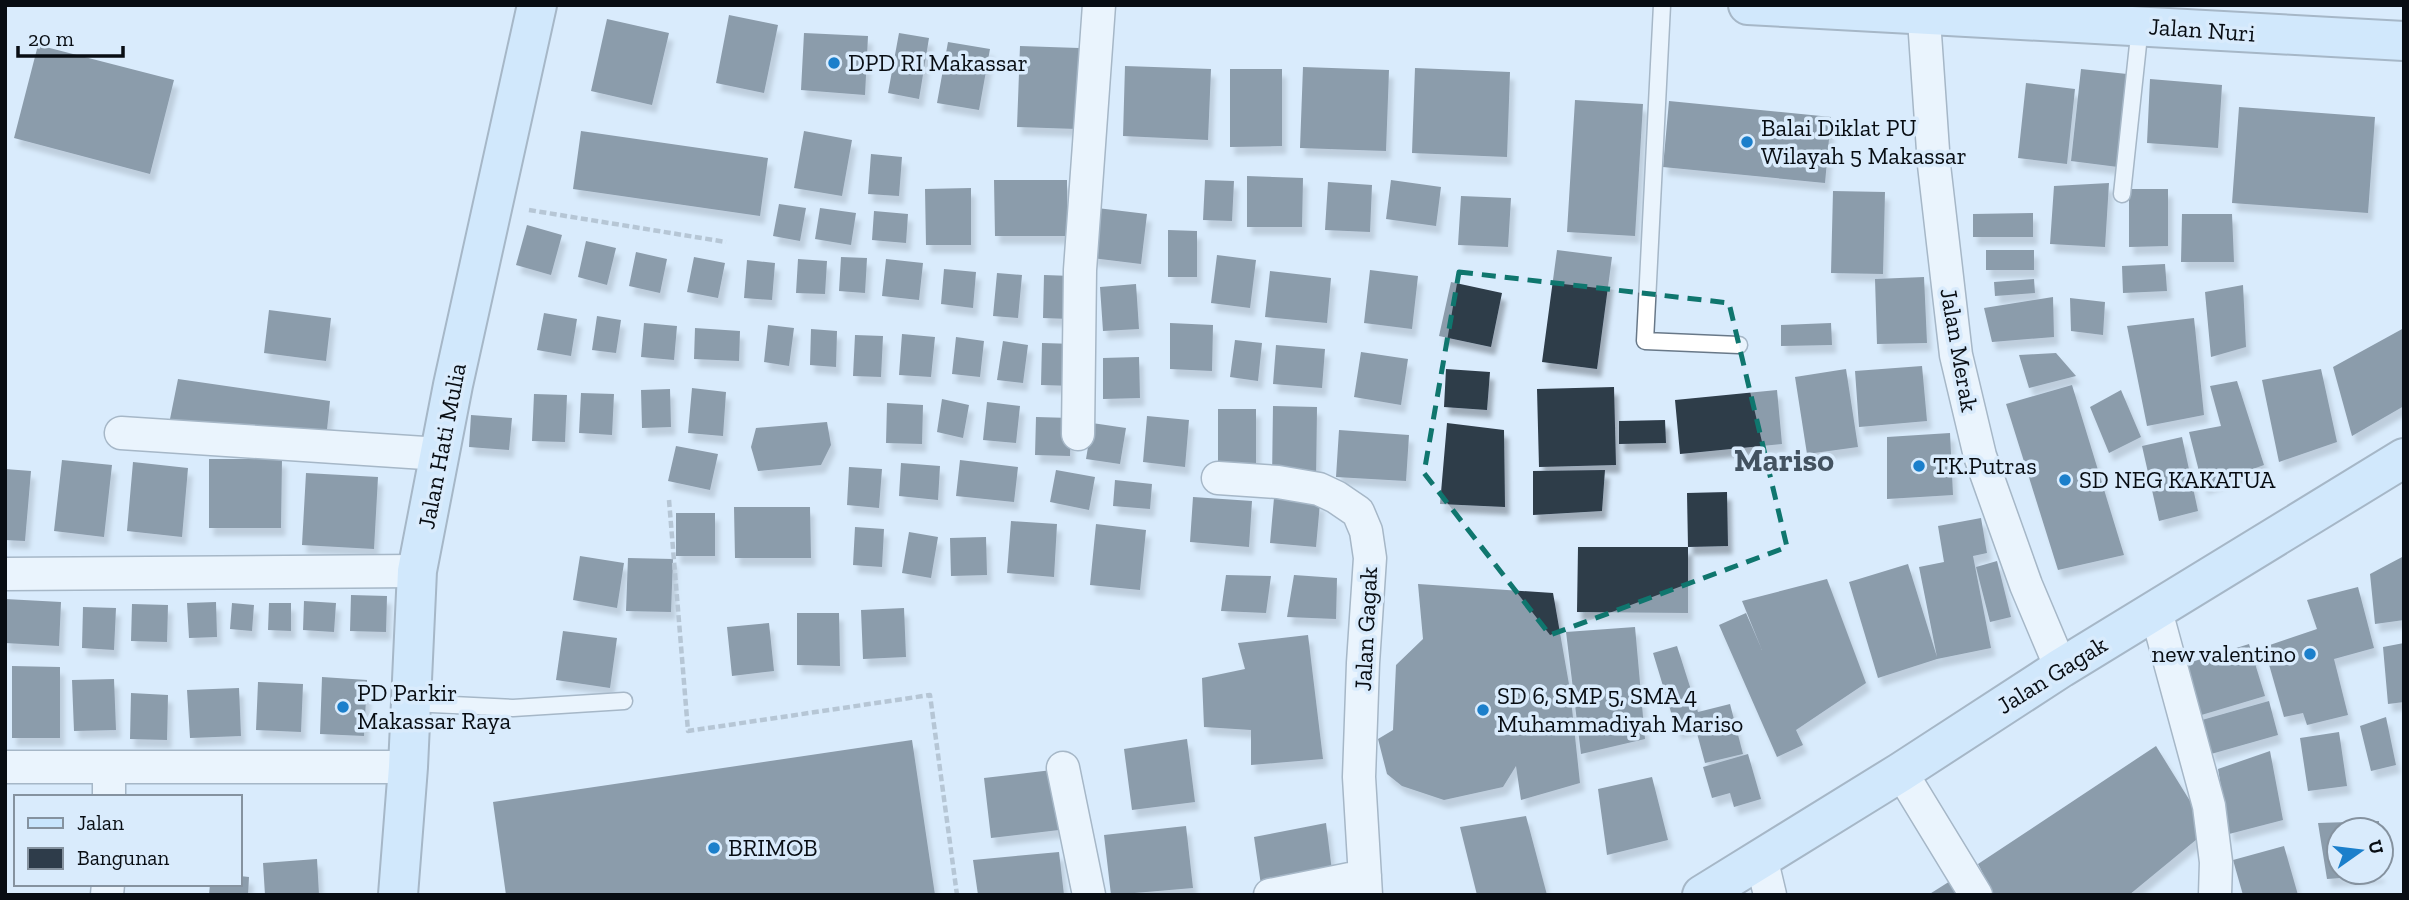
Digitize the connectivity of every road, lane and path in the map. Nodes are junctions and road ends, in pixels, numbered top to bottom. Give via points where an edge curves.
1 (537, 5) edge
2 (1099, 5) edge
3 (1662, 5) edge
4 (1766, 6) edge
5 (1924, 11) edge
6 (2102, 15) edge
7 (2140, 26) junction
8 (2404, 41) edge
9 (2122, 194) dead end
10 (494, 205) junction
11 (726, 242) dead end
12 (1739, 345) dead end
13 (121, 433) dead end
14 (1078, 434) dead end
15 (440, 454) junction
16 (2404, 458) edge
17 (1218, 478) dead end
18 (669, 500) dead end
19 (417, 571) junction
20 (5, 573) edge
21 (2156, 611) junction
22 (2061, 668) junction
23 (624, 701) dead end
24 (411, 704) junction
25 (408, 766) junction
26 (5, 767) edge
27 (1063, 768) dead end
28 (1901, 772) junction
29 (109, 782) edge
30 (1761, 858) junction
31 (1366, 886) edge
32 (398, 895) edge
33 (957, 895) edge
34 (1089, 895) edge
35 (1270, 895) edge
36 (1702, 895) edge
37 (1770, 895) edge
38 (1976, 895) edge
39 (2215, 895) edge

1 - 10 street, Jalan Hati Mulia
2 - 14 street via 1080,270
3 - 12 lane via 1645,341
4 - 5 street, Jalan Nuri
5 - 6 street, Jalan Nuri
5 - 22 street, Jalan Merak via 1934,166 1956,355 1980,456 2025,585
6 - 7 street, Jalan Nuri
7 - 8 street, Jalan Nuri
7 - 9 lane
10 - 11 path
10 - 15 street, Jalan Hati Mulia
13 - 15 street
15 - 19 street, Jalan Hati Mulia
16 - 21 street, Jalan Gagak
17 - 31 street, Jalan Gagak via 1320,489 1358,512 1366,531 1370,558 1359,777
18 - 33 path via 688,731 930,695
19 - 20 street
19 - 24 street, Jalan Hati Mulia
21 - 22 street, Jalan Gagak
21 - 39 street via 2209,806
22 - 28 street, Jalan Gagak
23 - 24 lane via 513,708
24 - 25 street, Jalan Hati Mulia
25 - 29 street
25 - 32 street, Jalan Hati Mulia
26 - 29 street
27 - 34 street
28 - 30 street, Jalan Gagak
28 - 38 street
30 - 36 street, Jalan Gagak
30 - 37 street
31 - 35 street

